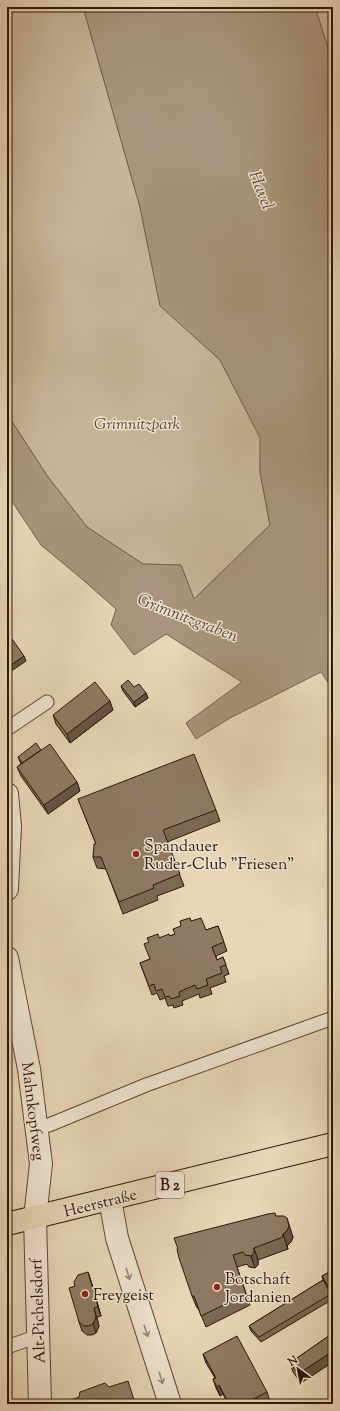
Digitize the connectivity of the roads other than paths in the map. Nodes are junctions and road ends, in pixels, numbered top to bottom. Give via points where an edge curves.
1 (47, 702) dead end
2 (7, 729) edge
3 (7, 794) edge
4 (7, 889) edge
5 (7, 958) edge
6 (333, 1018) edge
7 (37, 1128) junction
8 (333, 1144) edge
9 (110, 1200) junction
10 (35, 1218) junction
11 (7, 1224) edge
12 (38, 1336) junction
13 (7, 1347) edge
14 (40, 1404) edge
15 (170, 1404) edge

1 - 2 lane
3 - 4 street via 10,826
5 - 7 street, Mahnkopfweg via 29,1069
6 - 7 lane via 146,1084
7 - 10 street, Mahnkopfweg via 41,1164
8 - 9 main road, Heerstraße / B 2
9 - 10 main road, Heerstraße / B 2
9 -> 15 street via 117,1238
10 - 11 main road, Heerstraße / B 2
10 - 12 street, Alt-Pichelsdorf
12 - 13 lane
12 - 14 street, Alt-Pichelsdorf

